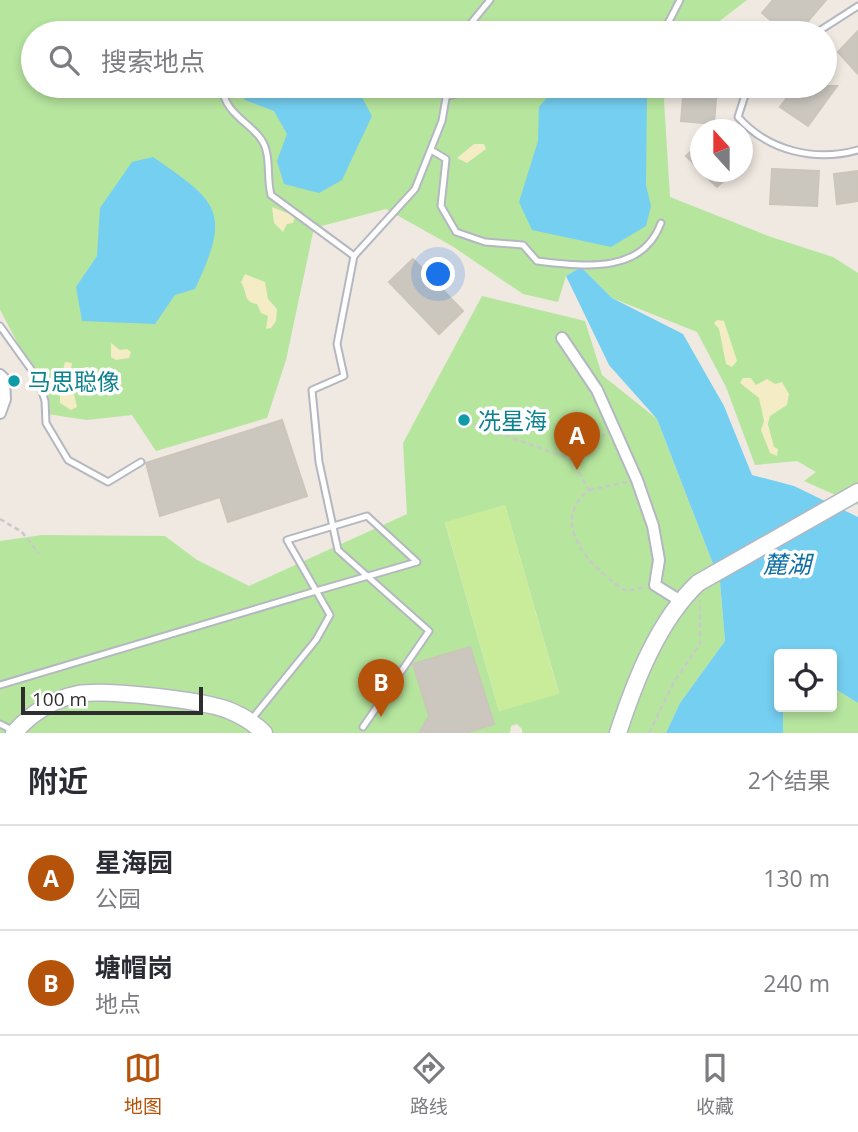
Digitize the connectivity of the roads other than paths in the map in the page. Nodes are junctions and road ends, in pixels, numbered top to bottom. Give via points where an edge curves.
1 (490, 0) edge
2 (680, 0) edge
3 (858, 6) edge
4 (473, 21) edge
5 (669, 21) edge
6 (835, 21) edge
7 (224, 98) edge
8 (448, 98) edge
9 (744, 98) edge
10 (430, 150) junction
11 (858, 150) edge
12 (661, 223) dead end
13 (354, 256) junction
14 (0, 326) edge
15 (562, 338) dead end
16 (0, 375) edge
17 (0, 413) edge
18 (141, 462) dead end
19 (858, 492) edge
20 (333, 524) junction
21 (368, 576) junction
22 (316, 591) junction
23 (679, 600) junction
24 (0, 685) edge
25 (251, 720) junction
26 (363, 727) dead end
27 (10, 730) edge
28 (264, 733) edge
29 (618, 733) edge

1 - 4 lane
2 - 5 lane
3 - 6 lane
7 - 13 lane via 266,148 271,195
8 - 10 lane
9 - 11 lane via 738,117 773,145 808,154
10 - 12 lane via 446,159 441,206 456,232 485,242 523,245 537,261 593,267 625,260 654,242
10 - 13 lane via 415,189
13 - 20 lane via 337,344 344,376 312,390 319,462
14 - 18 lane via 38,379 46,423 68,460 108,482
15 - 23 street via 597,390 637,480 659,560 655,585
16 - 17 street via 5,379 5,399
19 - 23 street via 698,583
20 - 21 lane via 338,550
20 - 21 lane via 367,516 417,562
20 - 22 lane via 287,540
21 - 22 lane
21 - 26 lane via 429,631
22 - 24 lane
22 - 25 lane via 330,615 316,640
23 - 29 street
25 - 27 street via 224,709 109,691 76,694 44,706
25 - 28 street

